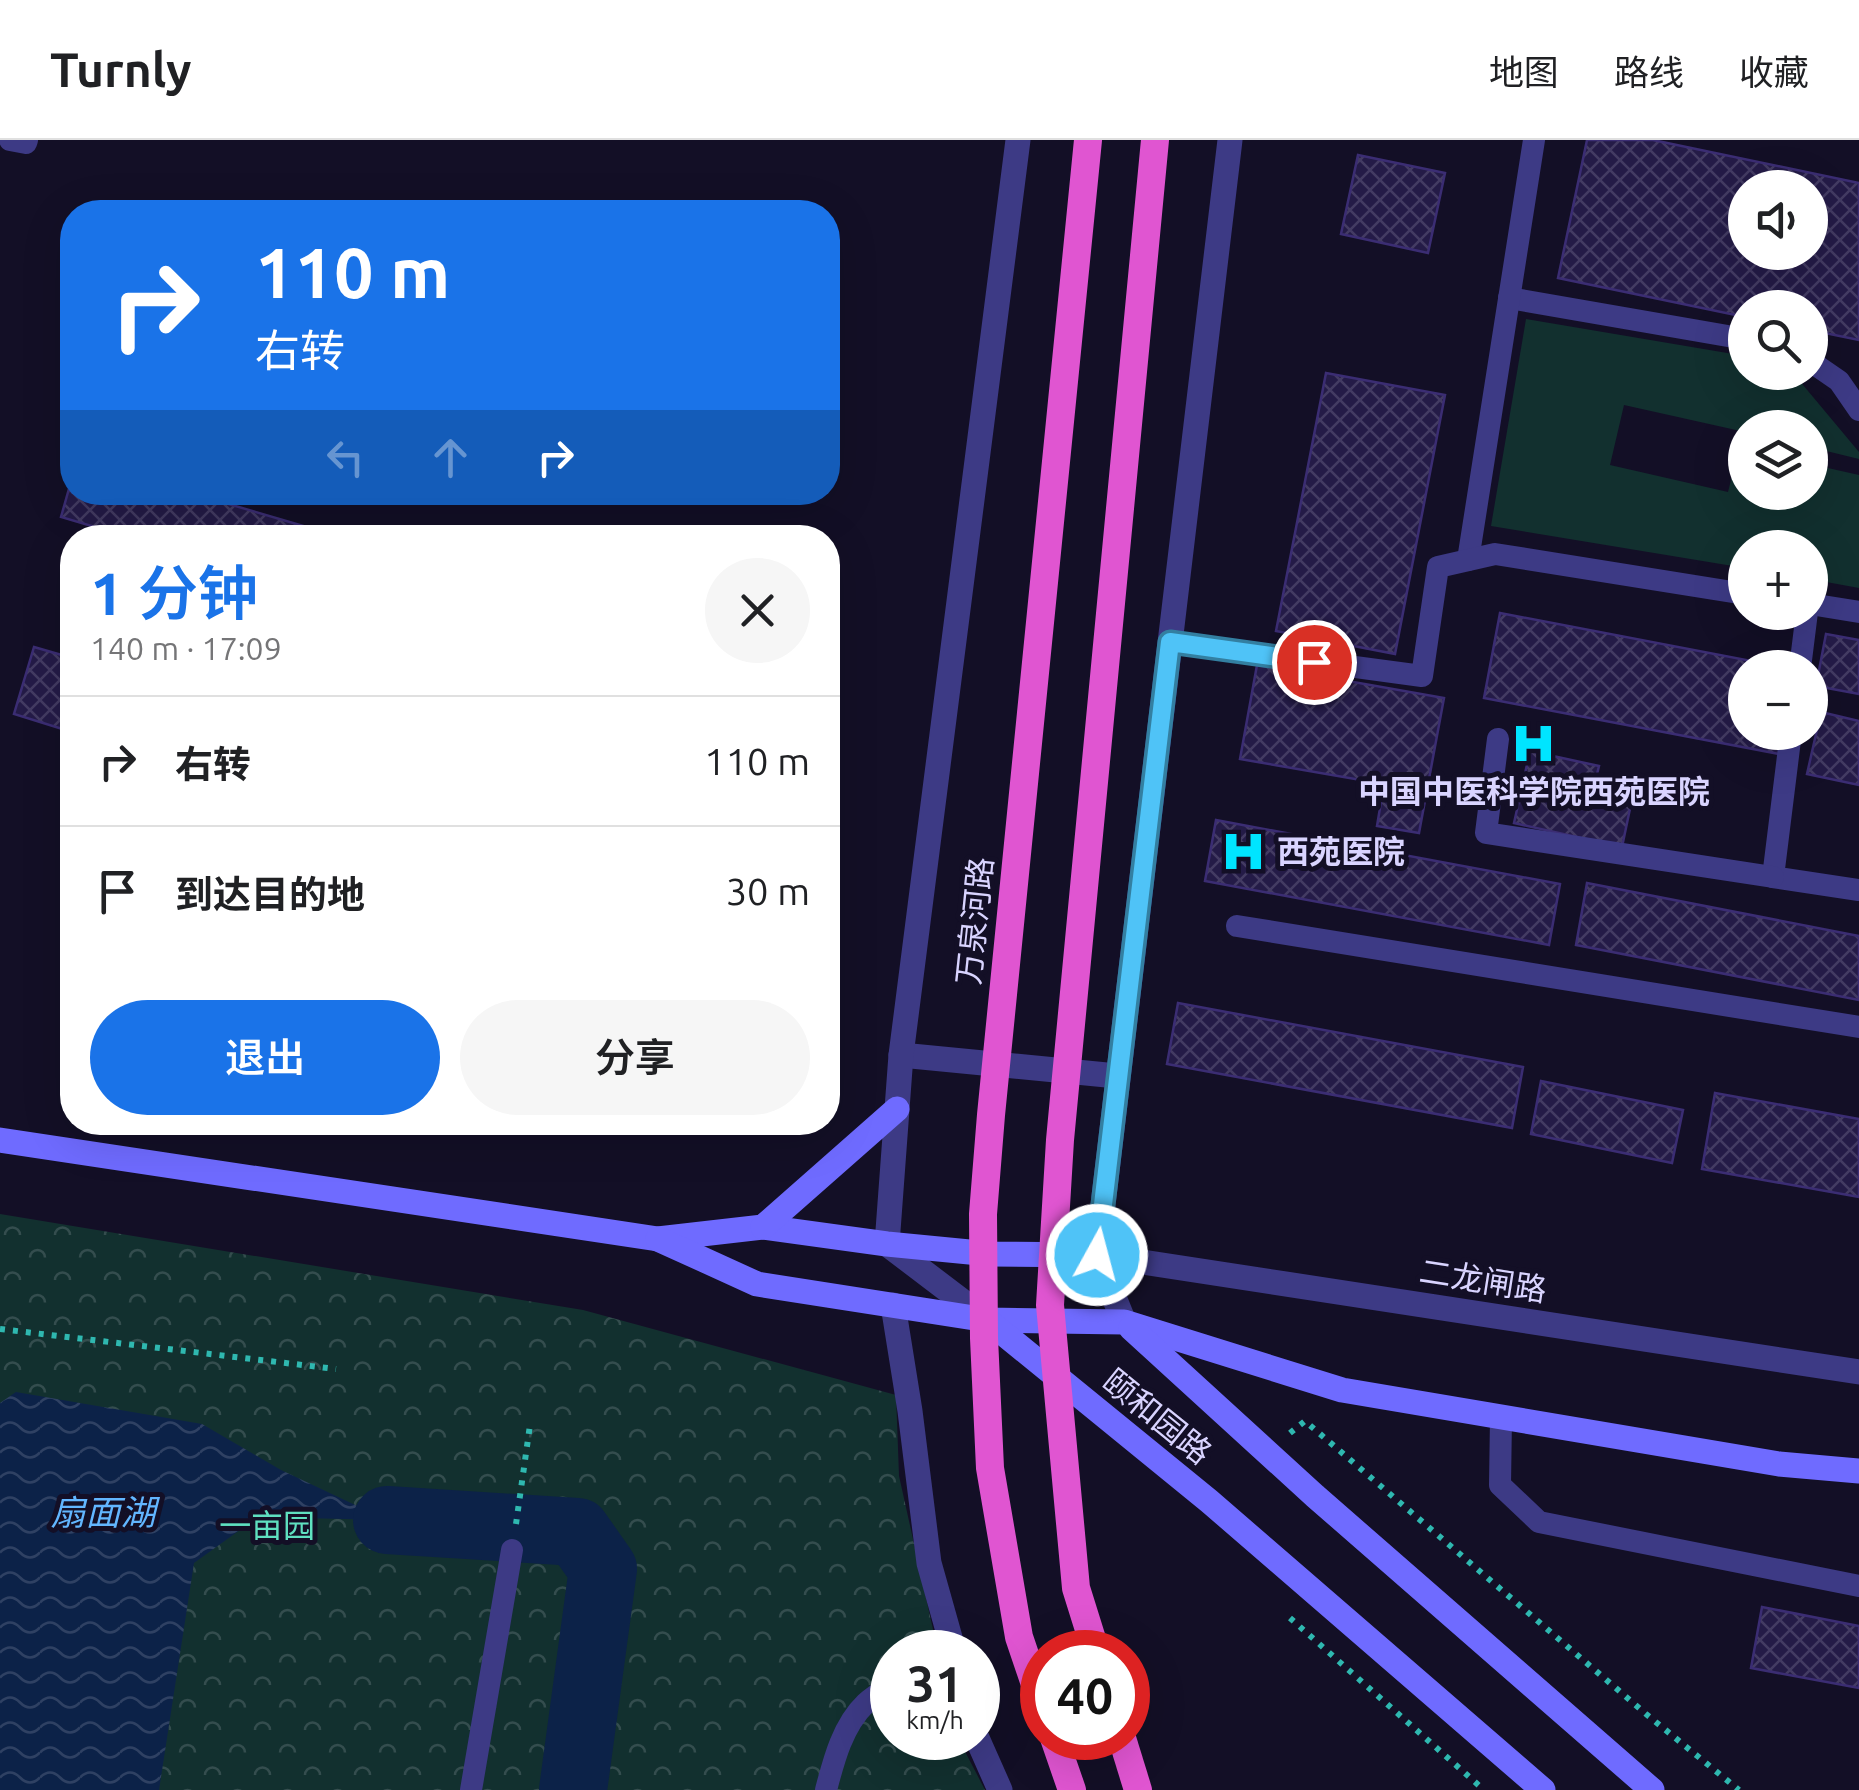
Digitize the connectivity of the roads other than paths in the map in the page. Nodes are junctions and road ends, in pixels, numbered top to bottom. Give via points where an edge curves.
1 (10, 140) edge
2 (27, 140) edge
3 (1018, 140) edge
4 (1088, 140) edge
5 (1155, 140) edge
6 (1230, 140) edge
7 (1534, 140) edge
8 (1509, 298) junction
9 (1728, 336) edge
10 (1828, 374) edge
11 (1859, 410) edge
12 (1468, 560) junction
13 (1728, 591) edge
14 (1828, 607) edge
15 (1859, 612) edge
16 (1170, 642) junction
17 (1498, 739) dead end
18 (1789, 750) edge
19 (1773, 877) junction
20 (1859, 890) edge
21 (1237, 926) dead end
22 (1859, 1027) edge
23 (902, 1055) junction
24 (1002, 1064) junction
25 (1117, 1076) junction
26 (897, 1109) junction
27 (0, 1140) edge
28 (764, 1227) junction
29 (658, 1239) junction
30 (886, 1244) junction
31 (990, 1254) junction
32 (1097, 1255) junction
33 (893, 1305) junction
34 (987, 1320) junction
35 (1124, 1322) junction
36 (1859, 1372) edge
37 (1501, 1418) junction
38 (1859, 1471) edge
39 (512, 1550) dead end
40 (1859, 1586) edge
41 (948, 1630) edge
42 (1089, 1630) edge
43 (1020, 1640) edge
44 (870, 1700) edge
45 (987, 1760) edge
46 (1062, 1760) edge
47 (1129, 1760) edge
48 (471, 1790) edge
49 (826, 1790) edge
50 (1000, 1790) edge
51 (1072, 1790) edge
52 (1138, 1790) edge
53 (1543, 1790) edge
54 (1652, 1790) edge

1 - 2 lane
3 - 23 street, 万泉河路
4 - 43 highway, 万泉河路, bridge via 984,1214 990,1468
5 - 42 highway, bridge via 1050,1305 1076,1588
6 - 16 street
7 - 8 lane
8 - 9 lane
8 - 12 lane
10 - 11 lane
12 - 13 lane via 1495,554
12 - 16 lane via 1438,567 1422,676
14 - 15 lane
16 - 25 street
17 - 19 lane via 1486,833
18 - 19 lane
19 - 20 lane
21 - 22 lane
23 - 24 street
23 - 26 street, 万泉河路
24 - 25 street
24 - 31 street
25 - 32 street
26 - 28 main road
26 - 30 street, 万泉河路
27 - 29 main road
28 - 29 main road
28 - 30 main road
29 - 33 main road via 757,1284
30 - 31 main road
30 - 34 street
31 - 32 main road
31 - 34 street
32 - 35 street
32 - 36 street, 二龙闸路
33 - 34 main road
33 - 41 street via 929,1564
34 - 35 main road
34 - 53 main road, 颐和园路 via 1209,1501
35 - 37 main road via 1342,1390
35 - 54 main road, 颐和园路
37 - 38 main road
37 - 40 lane via 1500,1485 1539,1522
39 - 48 lane
44 - 49 lane via 848,1726
45 - 50 street
46 - 51 highway
47 - 52 highway

